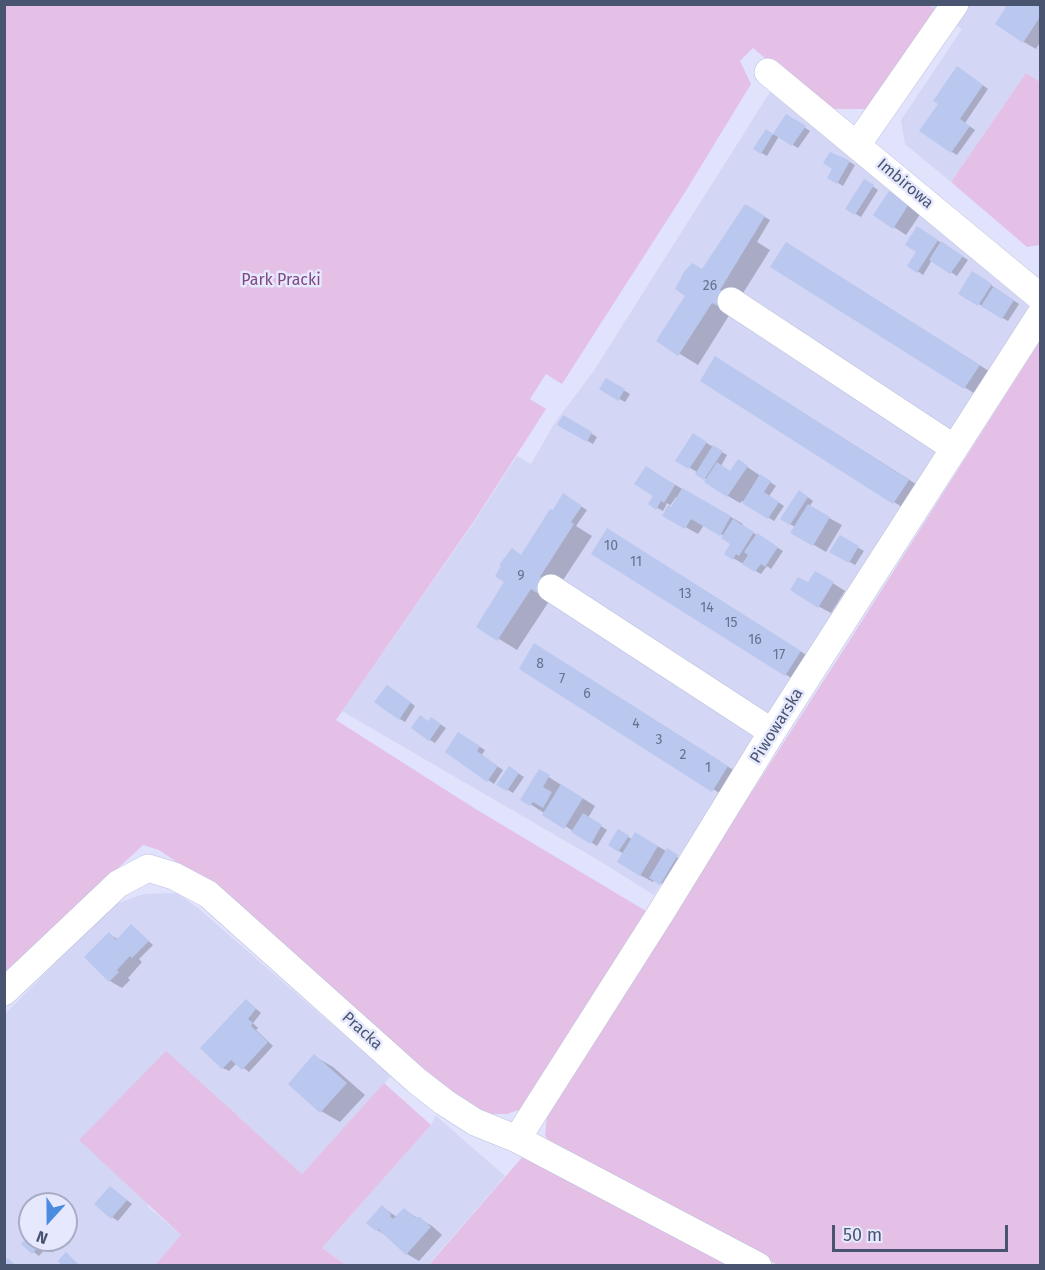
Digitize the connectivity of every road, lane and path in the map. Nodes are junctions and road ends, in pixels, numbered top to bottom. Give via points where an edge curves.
1 (955, 4) edge
2 (768, 72) dead end
3 (857, 145) junction
4 (1041, 297) edge
5 (731, 301) dead end
6 (1041, 315) edge
7 (954, 448) junction
8 (551, 588) dead end
9 (772, 732) junction
10 (4, 992) edge
11 (517, 1138) junction
12 (758, 1266) edge

1 - 3 street
2 - 3 street, Imbirowa
3 - 4 street, Imbirowa
5 - 7 street
6 - 7 street, Piwowarska
7 - 9 street, Piwowarska
8 - 9 street
9 - 11 street, Piwowarska
10 - 11 street, Pracka via 118,884 148,868 208,894 444,1102 475,1122
11 - 12 street, Pracka

